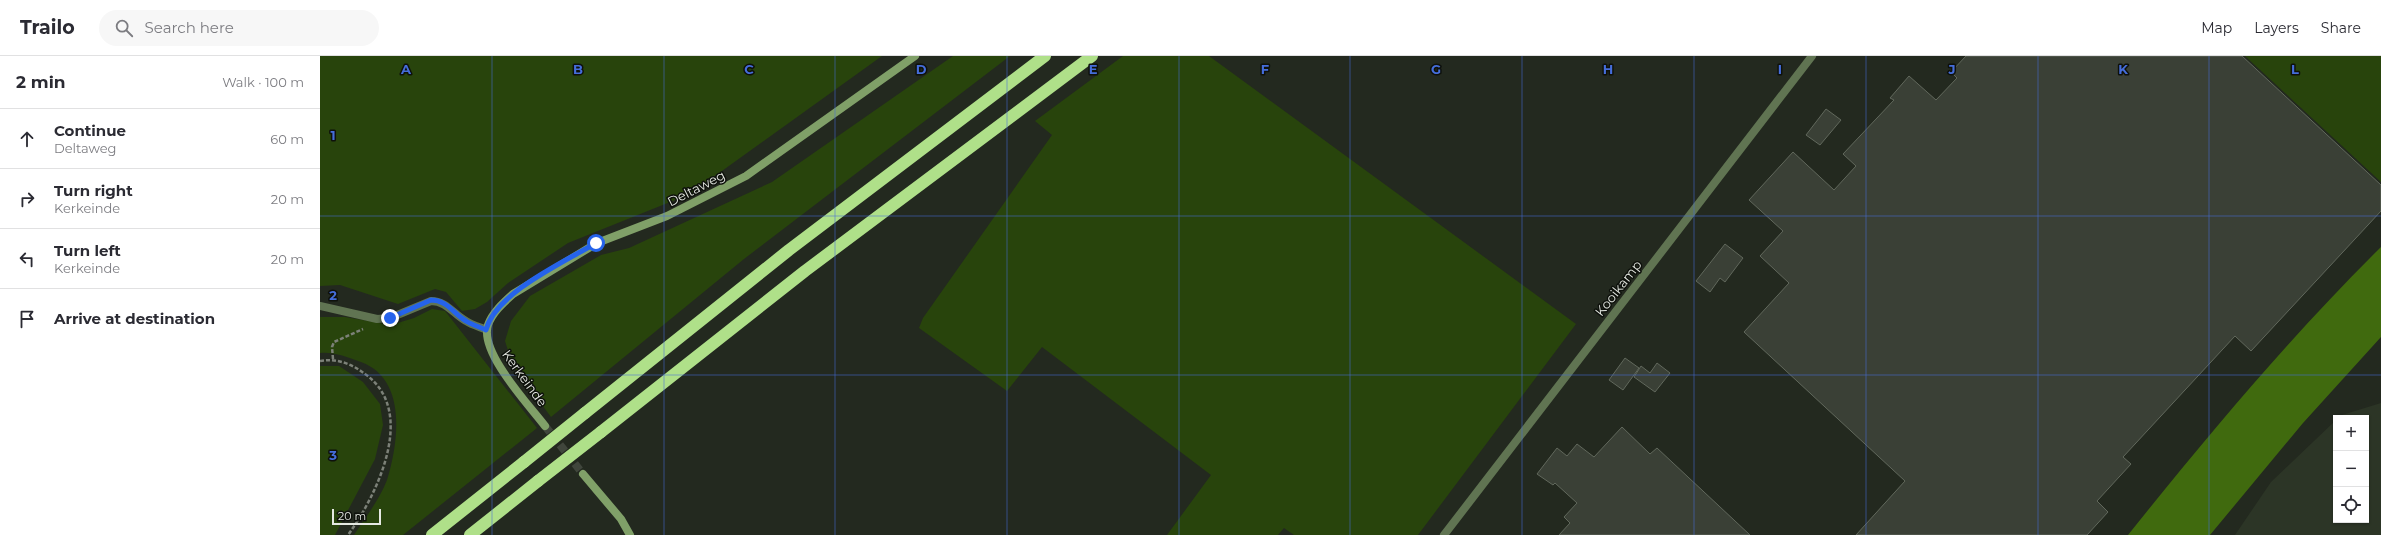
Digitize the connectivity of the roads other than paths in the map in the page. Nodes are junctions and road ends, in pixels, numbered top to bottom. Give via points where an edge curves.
1 (915, 56) edge
2 (1045, 56) edge
3 (1092, 56) edge
4 (1812, 56) edge
5 (320, 306) edge
6 (486, 330) junction
7 (546, 426) tunnel mouth
8 (583, 474) tunnel mouth
9 (432, 535) edge
10 (470, 535) edge
11 (630, 535) edge
12 (1444, 535) edge

1 - 6 street, Deltaweg via 746,176 667,216 596,243 513,294 491,318
2 - 9 highway, bridge via 789,250
3 - 10 highway, bridge via 805,271
4 - 12 street, Kooikamp
5 - 6 street via 377,319 390,318 431,300 437,300 446,304 466,321
6 - 7 street, Kerkeinde via 494,358
8 - 11 street via 621,519

